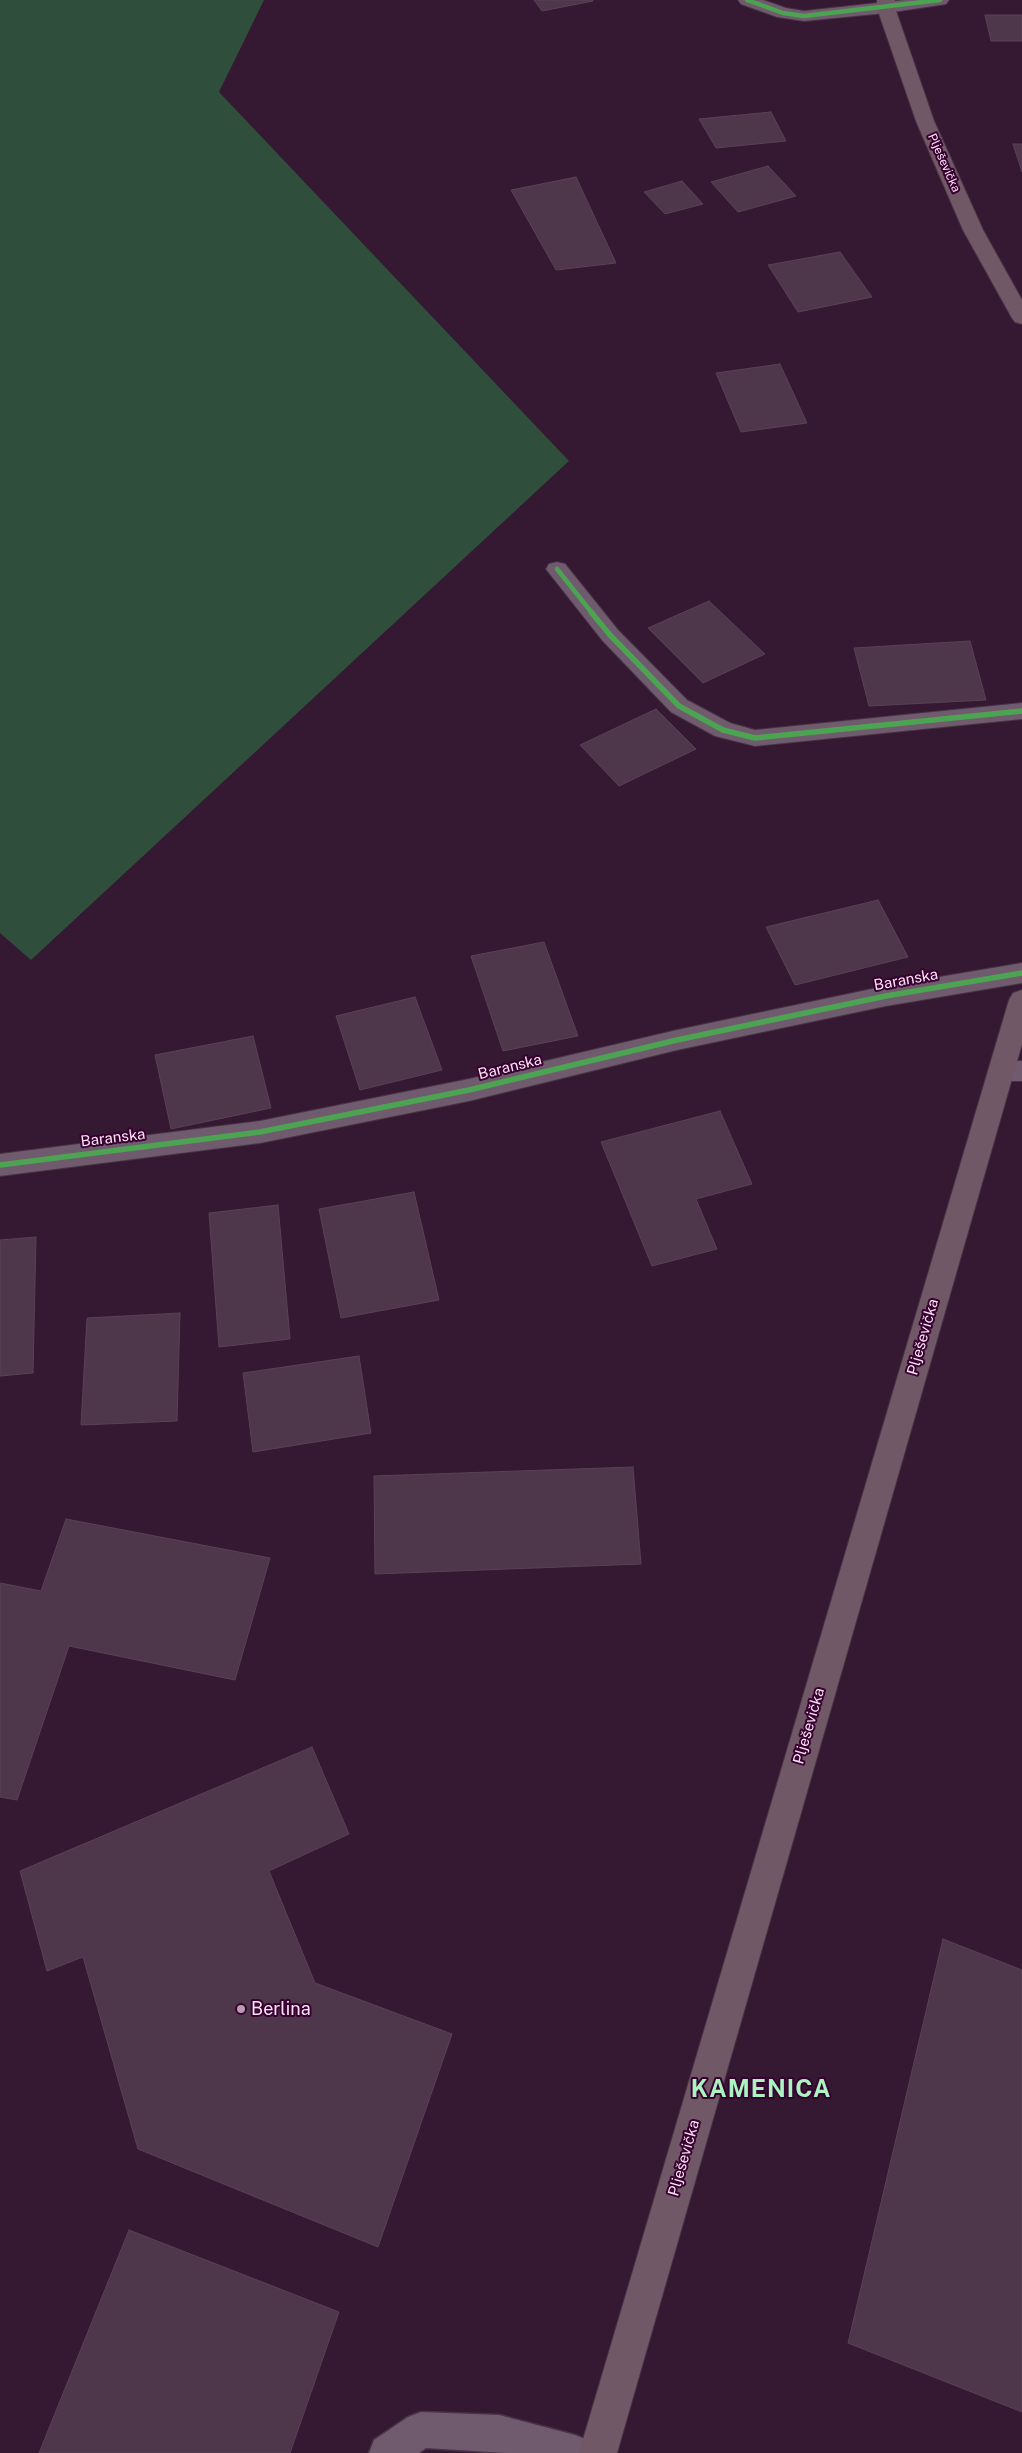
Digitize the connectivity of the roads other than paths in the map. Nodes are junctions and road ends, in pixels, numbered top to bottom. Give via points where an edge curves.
1 (747, 0) edge
2 (940, 0) edge
3 (886, 4) edge
4 (1022, 318) edge
5 (557, 569) dead end
6 (1022, 711) edge
7 (1022, 973) edge
8 (1022, 1000) edge
9 (1012, 1071) edge
10 (0, 1165) edge
11 (387, 2453) edge
12 (575, 2453) edge
13 (598, 2453) edge

1 - 3 street via 783,13 804,16
2 - 3 street
3 - 4 main road, Plješevička via 925,121 973,230
5 - 6 street via 610,635 679,706 723,730 755,738
7 - 10 street, Baranska via 819,1010 469,1090 260,1132
8 - 9 main road, Plješevička
9 - 13 main road, Plješevička
11 - 12 lane via 421,2430 499,2433

